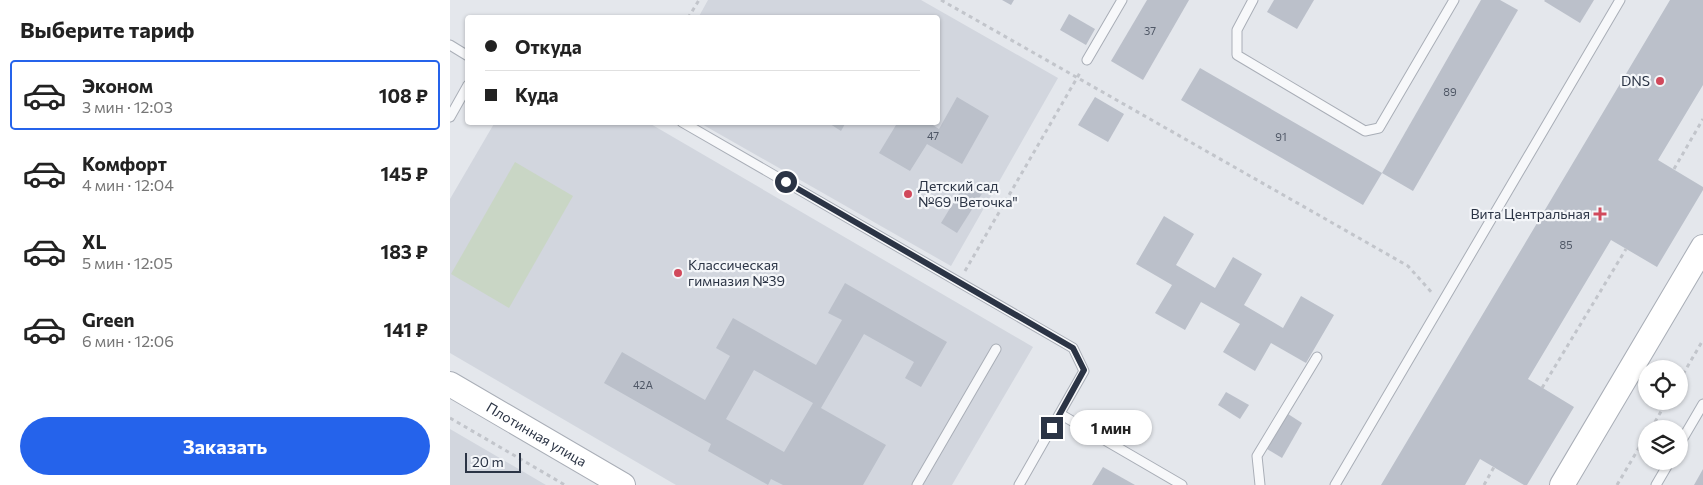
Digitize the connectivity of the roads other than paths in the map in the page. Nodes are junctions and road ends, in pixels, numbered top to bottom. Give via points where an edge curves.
1 (1122, 0) edge
2 (1254, 0) edge
3 (1454, 0) edge
4 (1620, 0) edge
5 (450, 45) edge
6 (465, 54) edge
7 (1087, 60) road end
8 (465, 90) edge
9 (450, 117) edge
10 (687, 125) edge
11 (1703, 247) edge
12 (996, 349) dead end
13 (1317, 357) dead end
14 (450, 384) edge
15 (1703, 404) edge
16 (1060, 414) junction
17 (1688, 430) edge
18 (1665, 470) edge
19 (623, 485) edge
20 (917, 485) edge
21 (1019, 485) edge
22 (1182, 485) edge
23 (1260, 485) edge
24 (1335, 485) edge
25 (1562, 485) edge
26 (1656, 485) edge

1 - 7 lane
2 - 3 lane via 1237,30 1237,55 1365,131 1379,128
4 - 24 lane
5 - 6 lane
8 - 9 lane
10 - 16 lane via 1073,348 1084,370
11 - 25 main road
12 - 20 lane
13 - 23 lane via 1257,456
14 - 19 main road, Плотинная улица
15 - 17 lane
16 - 21 lane
16 - 22 lane
18 - 26 lane

